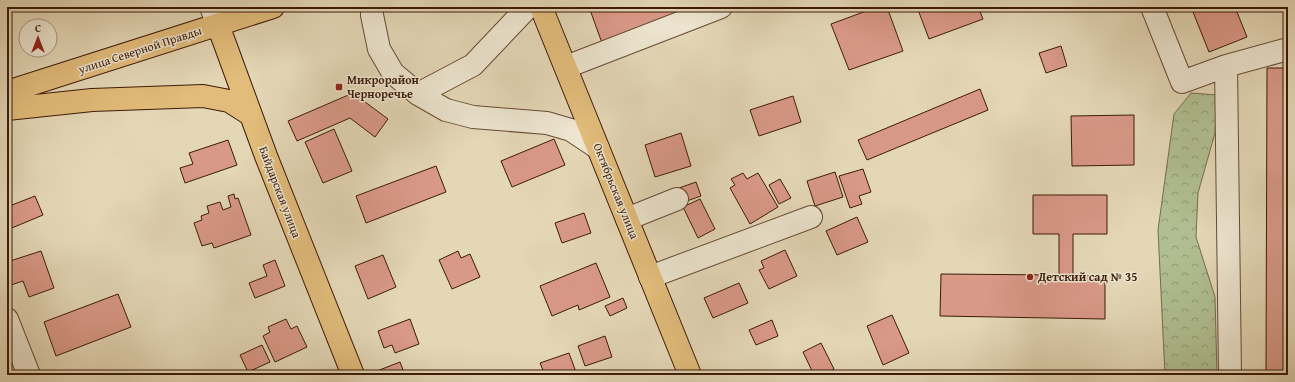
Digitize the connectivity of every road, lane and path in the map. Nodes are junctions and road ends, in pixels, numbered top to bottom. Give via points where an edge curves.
1 (273, 7) edge
2 (372, 7) edge
3 (528, 7) edge
4 (541, 7) edge
5 (721, 7) edge
6 (1152, 7) edge
7 (215, 16) edge
8 (1288, 49) edge
9 (1226, 66) junction
10 (566, 67) junction
11 (7, 92) edge
12 (418, 94) junction
13 (7, 109) edge
14 (251, 115) junction
15 (598, 148) junction
16 (678, 199) dead end
17 (811, 218) dead end
18 (627, 220) junction
19 (650, 277) junction
20 (7, 319) edge
21 (29, 375) edge
22 (353, 375) edge
23 (690, 375) edge
24 (1230, 375) edge

1 - 7 highway, улица Северной Правды
2 - 12 street via 379,49 394,73
3 - 12 street via 473,65
4 - 10 highway, Октябрьская улица
5 - 10 street
6 - 9 street via 1182,82
7 - 11 highway, улица Северной Правды
7 - 14 highway, Байдарская улица
8 - 9 street
9 - 24 street
10 - 15 highway, Октябрьская улица
12 - 15 street via 446,110 473,118 548,123 571,130
13 - 14 highway via 92,100 203,96 229,101
14 - 22 highway, Байдарская улица
15 - 18 highway, Октябрьская улица
16 - 18 street
17 - 19 street
18 - 19 highway, Октябрьская улица
19 - 23 highway, Октябрьская улица
20 - 21 street

